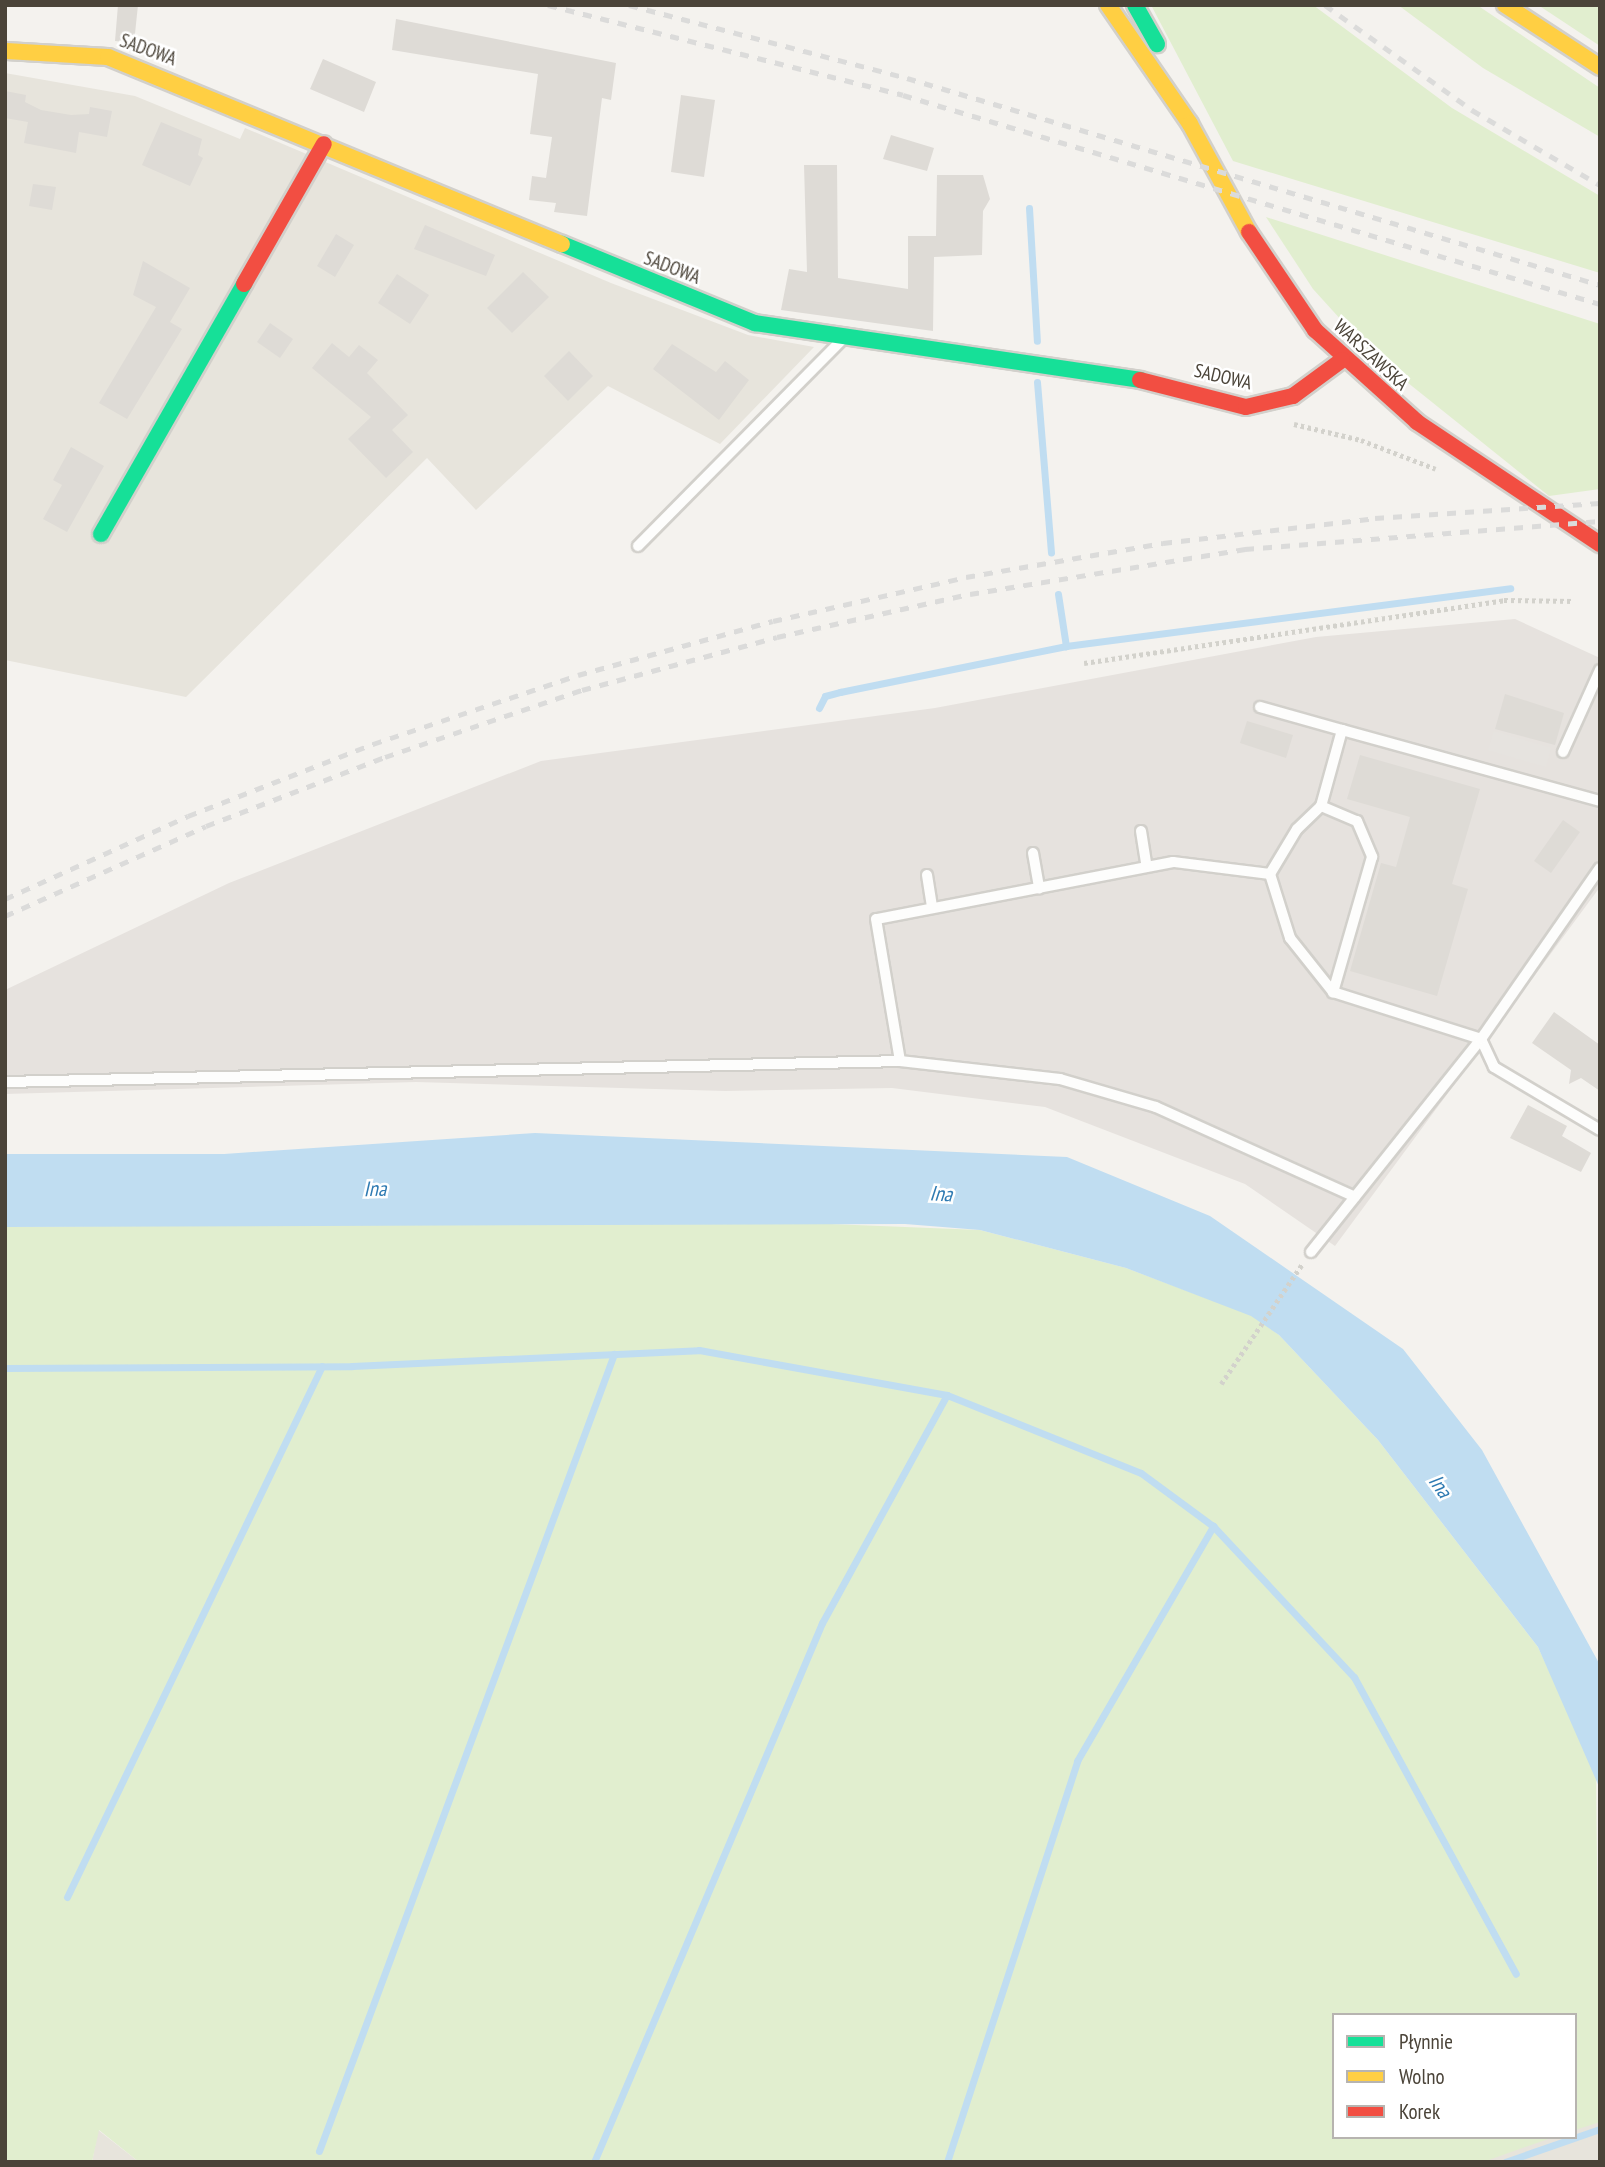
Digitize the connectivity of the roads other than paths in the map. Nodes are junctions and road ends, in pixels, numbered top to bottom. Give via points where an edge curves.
1 (1108, 5) edge
2 (1135, 5) edge
3 (1505, 5) edge
4 (5, 51) edge
5 (1600, 67) edge
6 (1190, 124) junction
7 (324, 144) junction
8 (844, 338) junction
9 (1342, 360) junction
10 (100, 534) dead end
11 (1600, 544) edge
12 (638, 545) dead end
13 (1600, 670) edge
14 (1260, 706) dead end
15 (1342, 730) junction
16 (1563, 752) dead end
17 (1600, 801) edge
18 (1321, 806) junction
19 (1141, 831) dead end
20 (1033, 853) dead end
21 (1147, 867) junction
22 (1600, 868) edge
23 (1269, 874) junction
24 (927, 875) dead end
25 (1039, 888) junction
26 (932, 908) junction
27 (1333, 992) junction
28 (1481, 1040) junction
29 (900, 1061) junction
30 (5, 1082) edge
31 (1600, 1130) edge
32 (1354, 1197) junction
33 (1311, 1252) road end

1 - 6 street, WARSZAWSKA
2 - 6 street, WARSZAWSKA
3 - 5 street
4 - 7 street, SADOWA via 70,50 108,57
6 - 9 street, WARSZAWSKA via 1279,280
7 - 8 street, SADOWA via 755,323
7 - 10 street
8 - 9 street, SADOWA via 1104,372 1246,407 1293,396
8 - 12 lane
9 - 11 street, WARSZAWSKA via 1417,422
13 - 16 lane
14 - 15 lane
15 - 17 lane
15 - 18 lane
18 - 23 lane via 1297,829
18 - 27 lane via 1357,821 1372,857
19 - 21 lane
20 - 25 lane
21 - 23 lane via 1173,862
21 - 25 lane
22 - 28 lane
23 - 27 lane via 1290,938
24 - 26 lane
25 - 26 lane
26 - 29 lane via 876,919
27 - 28 lane
28 - 31 lane via 1494,1067
28 - 32 lane
29 - 30 lane
29 - 32 lane via 1060,1079 1156,1107
32 - 33 lane

